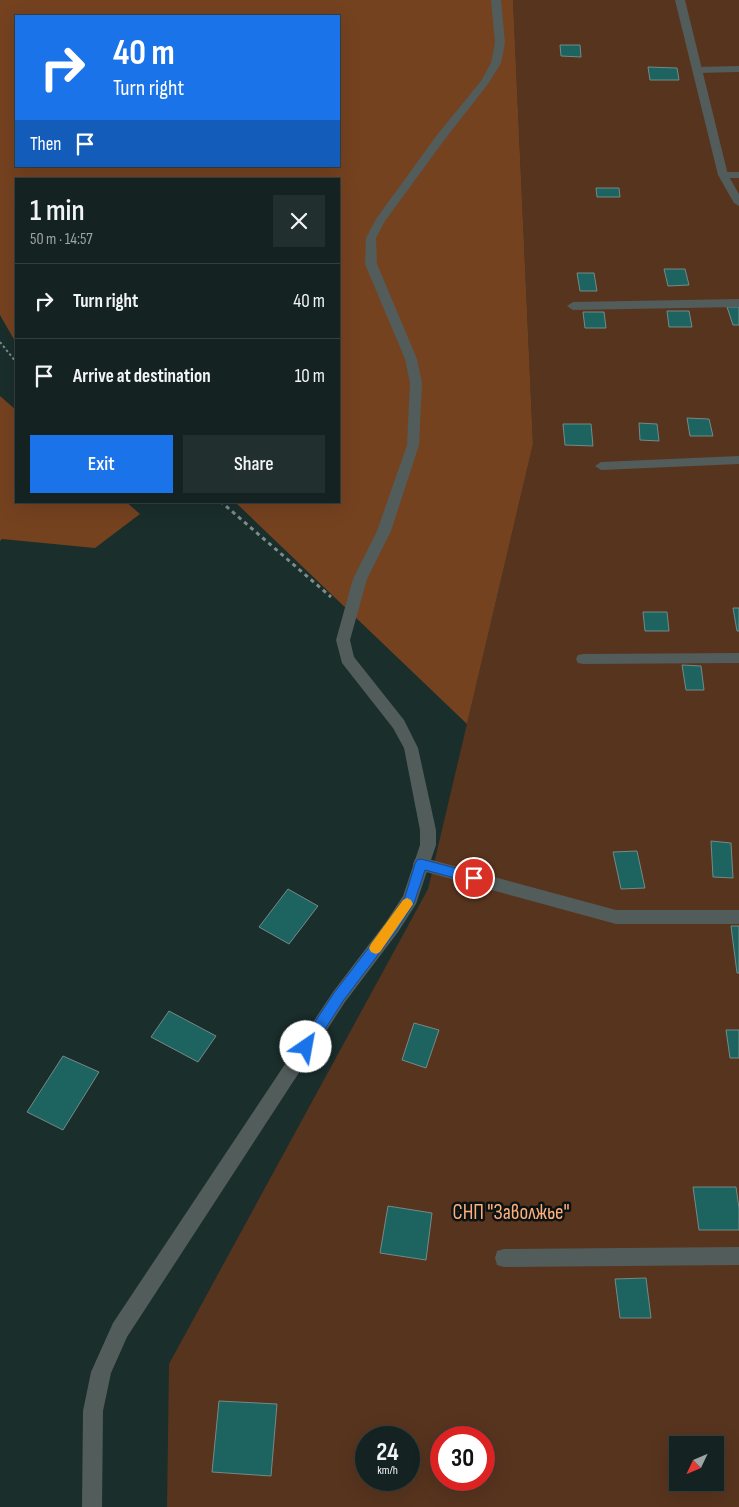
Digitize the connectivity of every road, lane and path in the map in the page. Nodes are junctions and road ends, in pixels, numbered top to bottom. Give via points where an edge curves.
1 (496, 0) edge
2 (680, 0) edge
3 (739, 69) edge
4 (697, 70) junction
5 (723, 175) junction
6 (739, 175) edge
7 (739, 203) edge
8 (739, 303) edge
9 (573, 306) dead end
10 (0, 342) edge
11 (15, 361) edge
12 (739, 460) edge
13 (601, 466) dead end
14 (222, 503) edge
15 (350, 614) junction
16 (739, 658) edge
17 (583, 659) dead end
18 (421, 864) junction
19 (739, 917) edge
20 (739, 1256) edge
21 (504, 1258) dead end
22 (92, 1507) edge

1 - 15 street via 500,43 496,63 370,238 371,264 411,359 416,383 413,445 384,531 360,579
2 - 4 street
3 - 4 street
4 - 5 street
5 - 6 street
5 - 7 street
8 - 9 street
10 - 11 path
12 - 13 street
14 - 15 path
15 - 18 street via 343,640 347,659 398,724 412,748 428,830 428,845
16 - 17 street
18 - 19 street via 616,917
18 - 22 street via 406,906 339,997 120,1330 101,1372 93,1411
20 - 21 street

